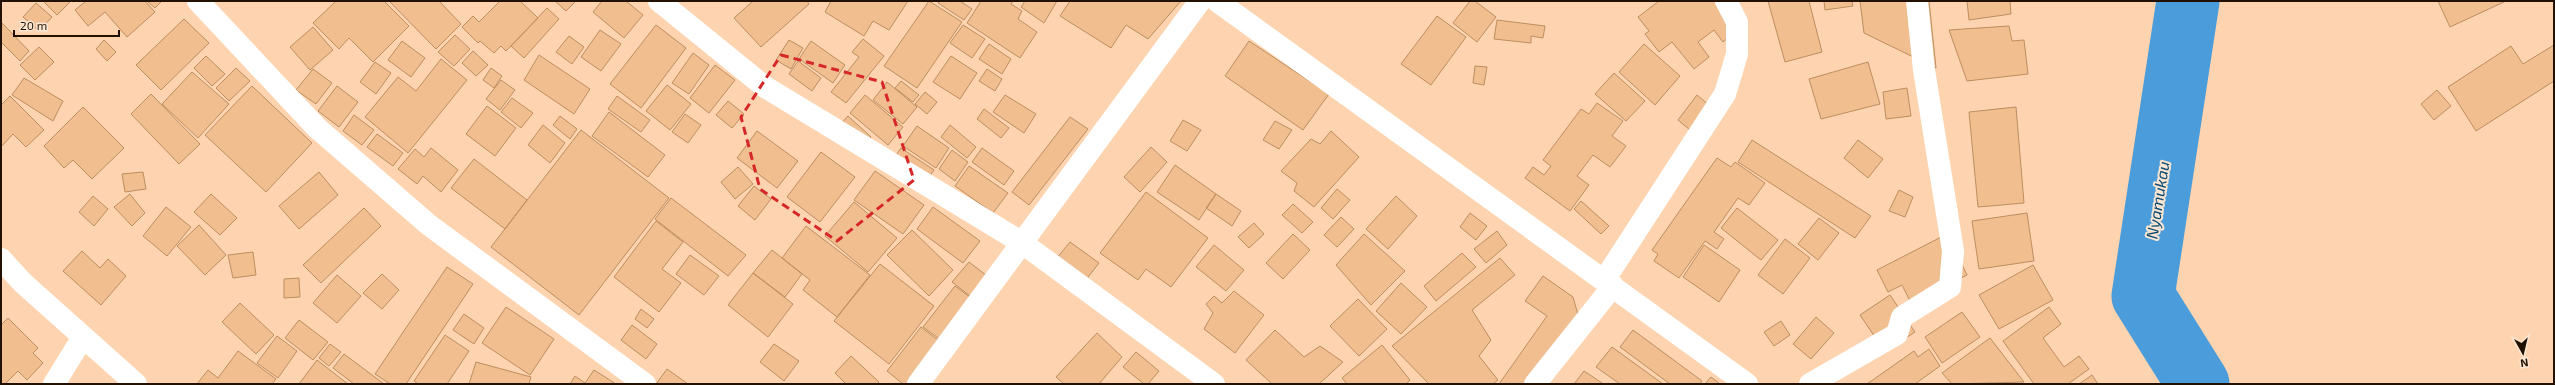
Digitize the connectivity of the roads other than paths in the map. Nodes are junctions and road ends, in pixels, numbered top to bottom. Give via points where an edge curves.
1 (198, 1) edge
2 (659, 1) edge
3 (1200, 1) edge
4 (1217, 1) edge
5 (1726, 1) edge
6 (1917, 1) edge
7 (1021, 242) junction
8 (1, 259) edge
9 (1609, 283) junction
10 (84, 337) junction
11 (54, 384) edge
12 (136, 384) edge
13 (645, 384) edge
14 (918, 384) edge
15 (1214, 384) edge
16 (1535, 384) edge
17 (1747, 384) edge
18 (1810, 384) edge

1 - 13 street via 317,128 429,225
2 - 7 street via 765,87
3 - 7 street
4 - 9 street
5 - 9 street via 1737,22 1736,54 1725,94
6 - 18 street via 1924,70 1953,251 1950,287 1902,317 1897,334
7 - 14 street
7 - 15 street
8 - 10 street via 23,283
9 - 16 street
9 - 17 street
10 - 11 street
10 - 12 street

